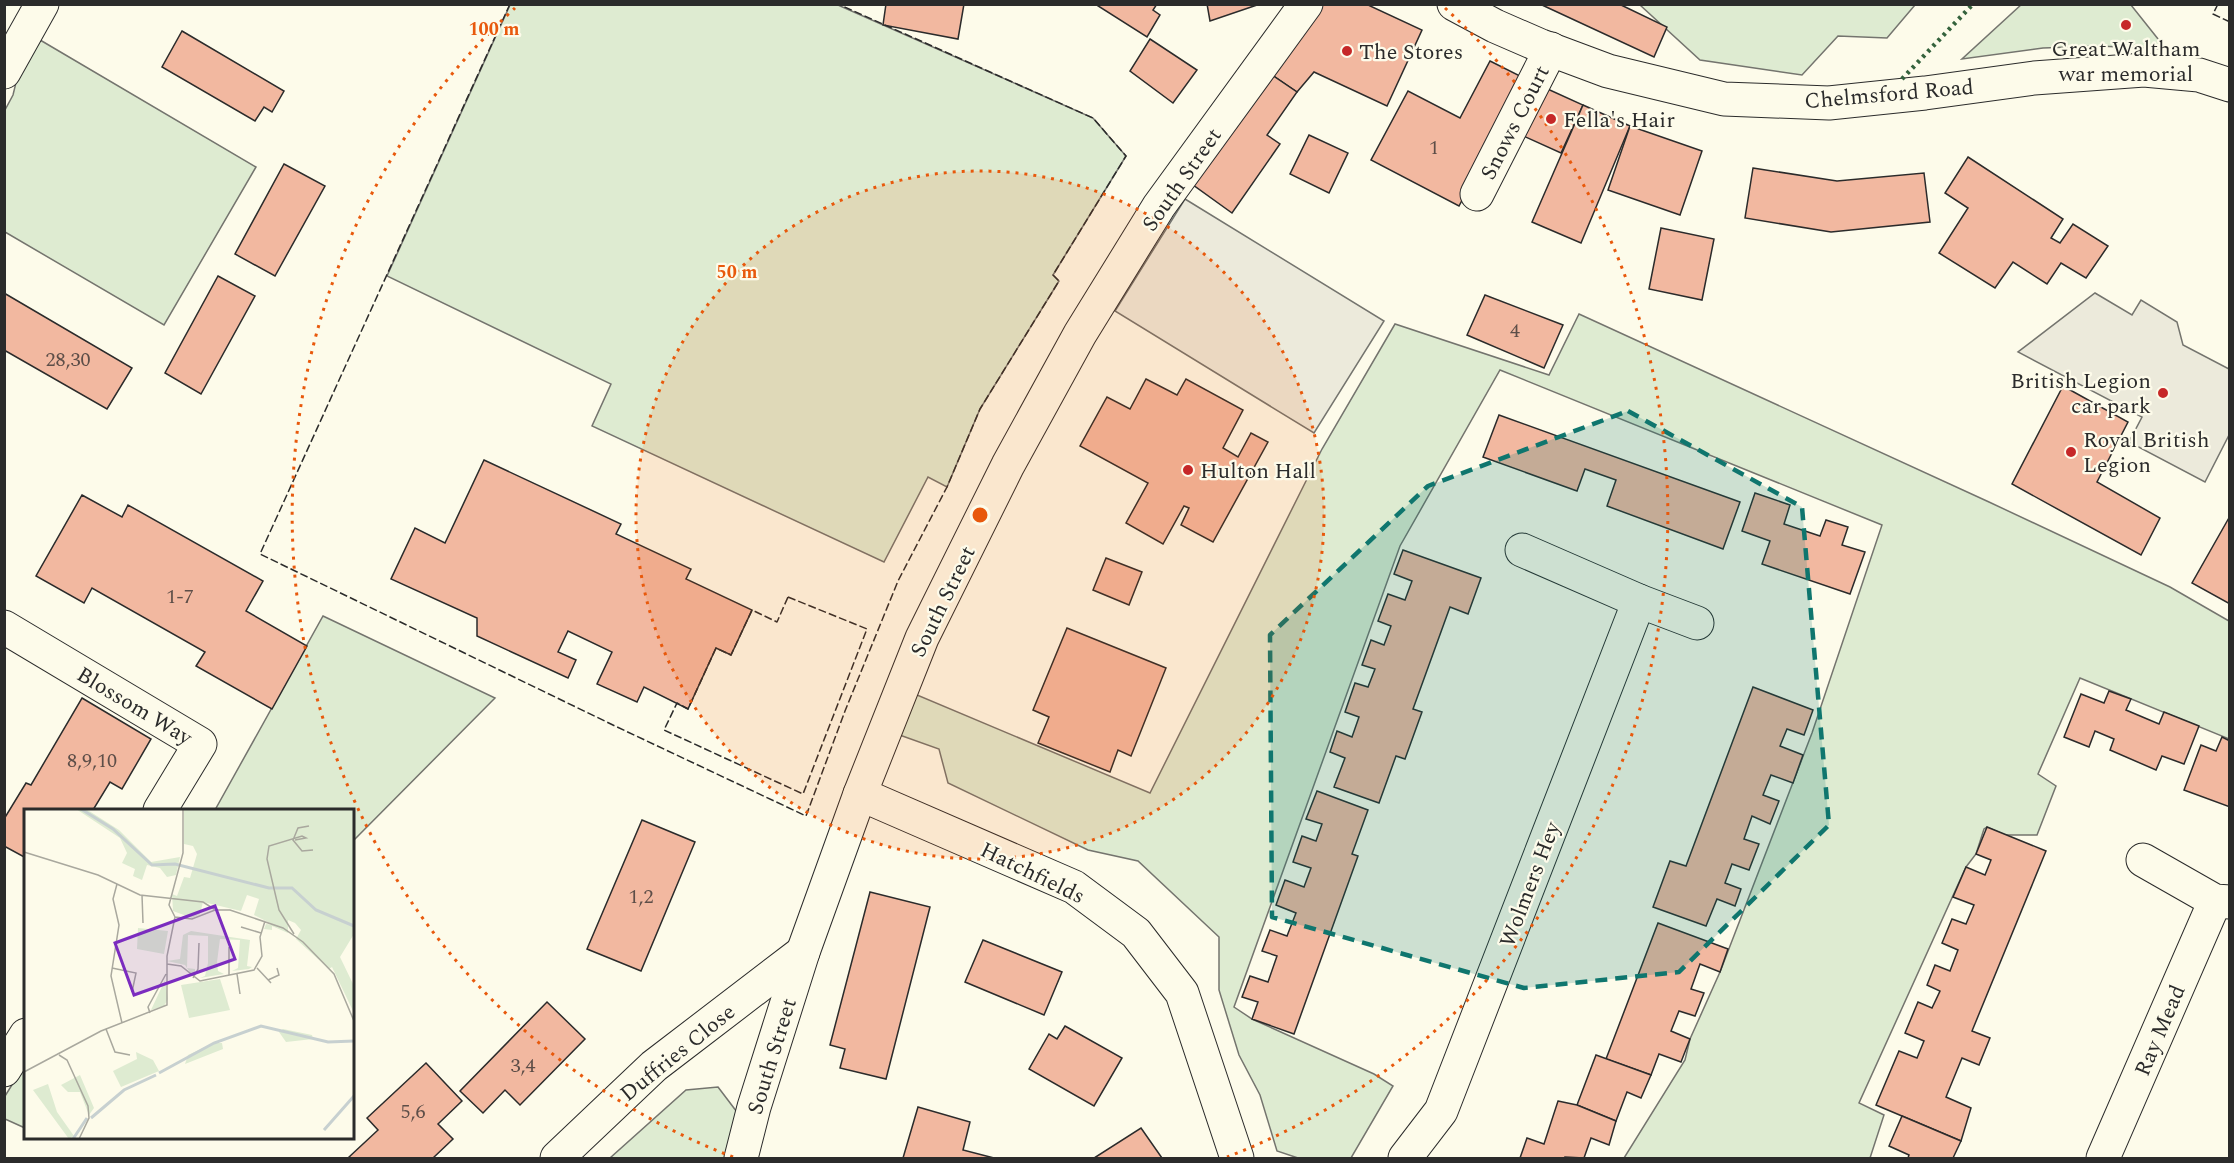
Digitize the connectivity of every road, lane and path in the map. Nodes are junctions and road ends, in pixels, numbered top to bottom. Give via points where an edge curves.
1 (42, 4) edge
2 (1306, 4) edge
3 (1454, 4) edge
4 (1551, 49) junction
5 (4, 72) edge
6 (2229, 85) edge
7 (1477, 194) dead end
8 (1522, 549) dead end
9 (1639, 601) junction
10 (1696, 623) dead end
11 (4, 627) edge
12 (860, 794) junction
13 (161, 809) edge
14 (2142, 860) dead end
15 (2222, 902) edge
16 (804, 952) junction
17 (24, 1038) edge
18 (4, 1070) edge
19 (557, 1158) edge
20 (741, 1158) edge
21 (1237, 1158) edge
22 (1405, 1158) edge
23 (2103, 1158) edge

1 - 5 street
2 - 12 street, South Street via 1159,206 1080,334 1008,465 922,638
3 - 4 street, Chelmsford Road
4 - 6 street, Chelmsford Road via 1608,71 1724,99 1829,103 2034,78 2144,70 2199,75
4 - 7 street, Snows Court
8 - 9 street
9 - 10 street
9 - 22 street, Wolmers Hey via 1441,1111
11 - 13 street, Blossom Way via 200,744
12 - 16 street, South Street
12 - 21 street, Hatchfields via 1074,887 1136,933 1182,993
14 - 15 street, Ray Mead
15 - 23 street, Ray Mead
16 - 19 street, Duffries Close via 654,1066
16 - 20 street, South Street
17 - 18 street

